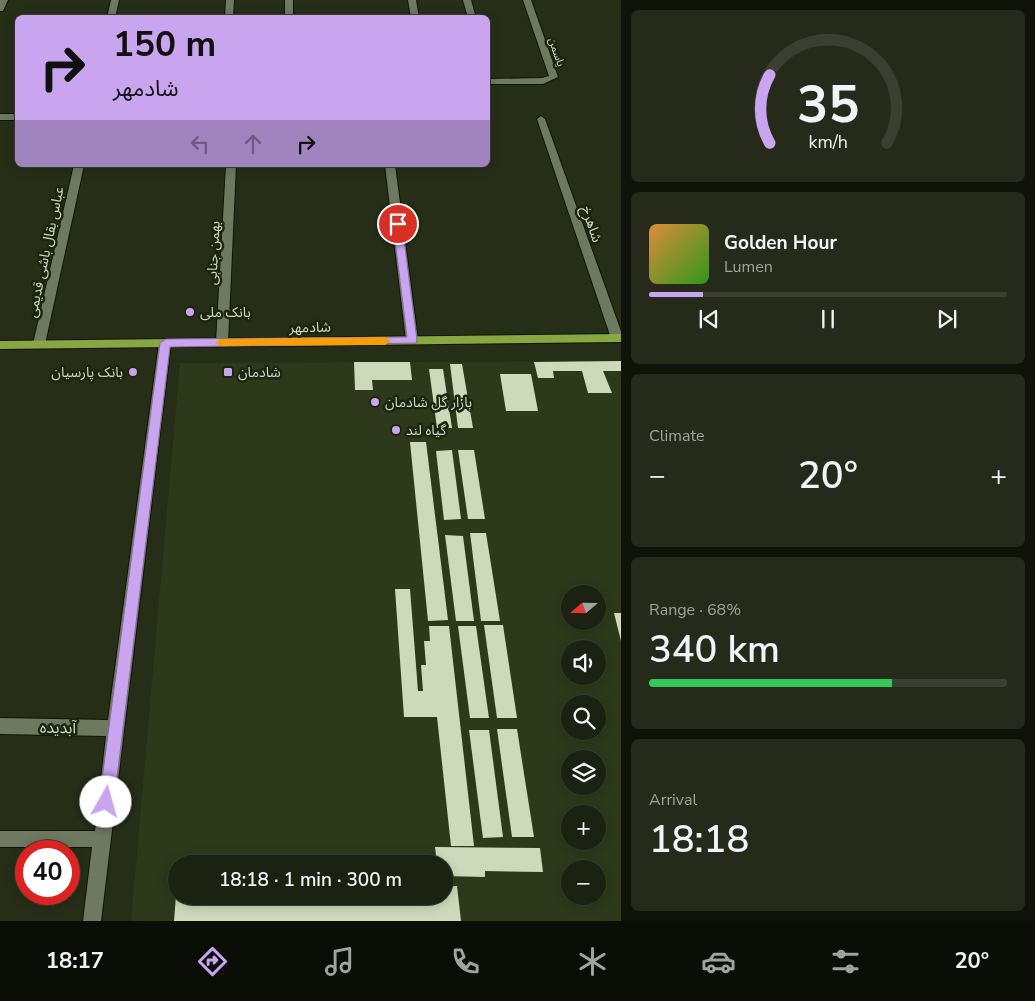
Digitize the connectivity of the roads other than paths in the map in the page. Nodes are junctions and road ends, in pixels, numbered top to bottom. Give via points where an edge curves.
1 (4, 0) edge
2 (115, 0) edge
3 (230, 0) edge
4 (289, 0) edge
5 (412, 0) edge
6 (467, 0) edge
7 (527, 0) edge
8 (0, 9) edge
9 (112, 15) edge
10 (229, 15) edge
11 (289, 15) edge
12 (414, 15) edge
13 (471, 15) edge
14 (490, 78) edge
15 (490, 84) edge
16 (492, 91) dead end
17 (15, 117) edge
18 (0, 118) edge
19 (541, 119) dead end
20 (79, 167) edge
21 (230, 167) edge
22 (390, 167) edge
23 (619, 338) edge
24 (412, 340) junction
25 (222, 342) junction
26 (166, 343) junction
27 (39, 344) junction
28 (0, 345) edge
29 (0, 726) edge
30 (115, 728) junction
31 (0, 839) edge
32 (102, 839) junction
33 (92, 921) edge

1 - 8 street
2 - 9 street
3 - 10 street
4 - 11 street
5 - 12 street
6 - 13 street
7 - 14 street, یاسمن via 554,77 543,81
15 - 16 street
17 - 18 street
19 - 23 street, شاهرخ
20 - 27 street, عباس بقال باشی قدیمی
21 - 25 street, بهمن جنابی
22 - 24 street
23 - 24 main road, شادمهر
24 - 25 main road, شادمهر
25 - 26 main road, شادمهر
26 - 27 main road, شادمهر
26 - 30 street
27 - 28 main road, شادمهر
29 - 30 street, آبدیده
30 - 32 street
31 - 32 street
32 - 33 street

